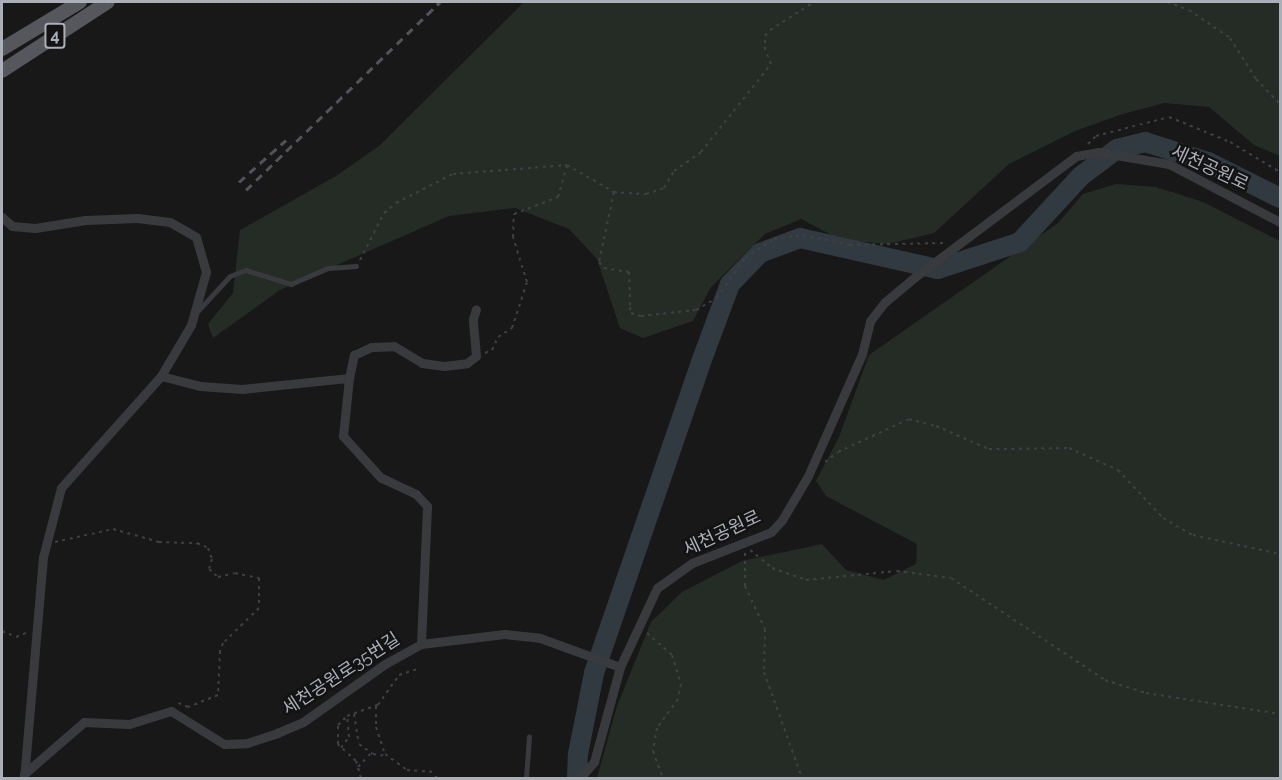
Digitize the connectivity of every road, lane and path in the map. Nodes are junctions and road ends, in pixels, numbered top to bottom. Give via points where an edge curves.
1 (81, 2) edge
2 (108, 2) edge
3 (814, 2) edge
4 (1167, 2) edge
5 (2, 49) edge
6 (2, 71) edge
7 (1281, 104) edge
8 (1076, 156) junction
9 (567, 165) junction
10 (1281, 172) edge
11 (614, 192) junction
12 (2, 217) edge
13 (1281, 222) edge
14 (967, 240) junction
15 (356, 266) joint
16 (476, 309) dead end
17 (196, 313) junction
18 (476, 356) junction
19 (161, 376) junction
20 (349, 378) junction
21 (808, 476) junction
22 (47, 540) junction
23 (745, 543) junction
24 (1281, 554) edge
25 (637, 624) junction
26 (36, 626) junction
27 (2, 631) edge
28 (421, 644) junction
29 (617, 665) junction
30 (420, 668) dead end
31 (376, 706) junction
32 (166, 712) junction
33 (354, 714) junction
34 (1281, 714) edge
35 (347, 716) junction
36 (529, 737) dead end
37 (341, 748) junction
38 (371, 753) junction
39 (387, 756) junction
40 (358, 766) junction
41 (24, 776) edge
42 (361, 778) edge
43 (434, 778) edge
44 (526, 778) edge
45 (580, 778) edge
46 (663, 778) edge
47 (802, 778) edge

1 - 5 main road, 4
2 - 6 main road, 4
3 - 11 path via 765,36 771,64 701,152 674,171 664,188 646,194
4 - 7 path via 1189,10 1230,38 1256,79
8 - 10 path via 1096,136 1169,117 1230,142
8 - 13 street, 세천공원로 via 1098,152 1169,164
8 - 14 street
9 - 11 path
9 - 15 path via 470,171 439,178 384,213
9 - 18 path via 558,197 513,214 513,237 527,282 512,328 498,337 492,350
11 - 14 path via 599,262 604,268 629,272 631,313 641,316 696,310 717,297 745,258 774,239 803,235 850,245
12 - 17 street via 12,226 35,228 85,220 137,218 170,222 196,237 201,252 206,272
14 - 21 street, 세천공원로 via 885,302 870,321 862,354
15 - 17 lane via 328,268 291,284 246,270 230,276
16 - 18 street
17 - 19 street
18 - 20 street, 세천공원로35번길 via 467,363 444,366 422,363 394,346 371,347 354,355
19 - 20 street via 201,386 242,388
19 - 22 street via 61,488
20 - 28 street, 세천공원로35번길 via 343,436 381,478 416,494 427,506
21 - 23 street, 세천공원로 via 771,532
21 - 24 path via 838,452 909,419 989,449 1069,447 1118,470 1163,518 1193,536
22 - 26 street
22 - 32 path via 66,541 113,529 159,542 197,543 208,548 212,559 209,569 218,577 235,573 259,578 259,608 223,643 220,651 218,695 188,707 178,700 170,703
23 - 25 street, 세천공원로 via 692,563 657,588
23 - 34 path via 752,554 772,568 806,580 897,571 951,578 1105,680 1146,693
23 - 47 path via 745,586 765,629 764,672
25 - 29 street, 세천공원로
25 - 46 path via 672,655 681,684 678,699 657,728 653,751
26 - 27 path via 16,637
26 - 41 street
28 - 29 street, 세천공원로35번길 via 504,634 540,638
28 - 32 street, 세천공원로35번길 via 385,664 303,722 247,743 224,744 184,718
29 - 45 street, 세천공원로 via 594,762
30 - 31 path via 399,675
31 - 33 path
31 - 39 path via 376,727
32 - 41 street via 129,724 84,722
33 - 35 path
33 - 38 path via 359,744
35 - 37 path via 349,737
35 - 37 path via 336,731
36 - 44 lane
37 - 40 path
38 - 39 path
38 - 40 path
39 - 43 path via 407,770 438,774
40 - 42 path

